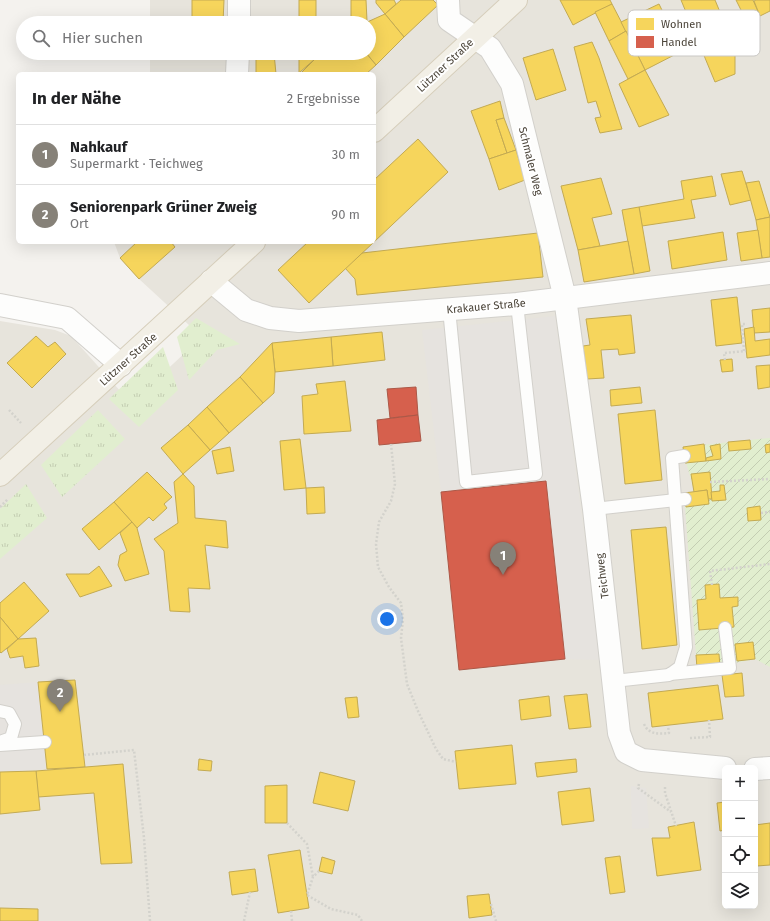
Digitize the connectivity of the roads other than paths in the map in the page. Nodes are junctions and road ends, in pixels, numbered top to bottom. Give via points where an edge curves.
1 (239, 0) edge
2 (448, 0) edge
3 (516, 0) edge
4 (239, 16) edge
5 (473, 38) junction
6 (238, 60) edge
7 (237, 72) edge
8 (376, 129) edge
9 (252, 244) edge
10 (770, 273) edge
11 (212, 281) junction
12 (565, 298) junction
13 (517, 304) junction
14 (0, 305) edge
15 (449, 309) junction
16 (121, 365) junction
17 (684, 456) dead end
18 (0, 475) edge
19 (681, 500) junction
20 (594, 509) junction
21 (725, 628) dead end
22 (669, 675) junction
23 (614, 681) junction
24 (0, 711) edge
25 (0, 742) edge
26 (45, 742) dead end
27 (0, 745) edge
28 (722, 768) edge
29 (770, 768) edge
30 (758, 769) edge

1 - 4 street
2 - 5 street, Schmaler Weg via 449,20
3 - 5 main road, Lützner Straße
5 - 8 main road, Lützner Straße
5 - 12 street, Schmaler Weg via 490,48 512,84
6 - 7 street
9 - 11 main road, Lützner Straße
10 - 12 street, Krakauer Straße
11 - 15 street, Krakauer Straße via 246,310 270,318 299,321
11 - 16 main road, Lützner Straße
12 - 13 street, Krakauer Straße
12 - 20 street, Teichweg
13 - 15 street, Krakauer Straße
13 - 15 lane via 536,474 466,482
14 - 16 street via 67,318
16 - 18 main road, Lützner Straße
17 - 19 lane via 672,458
19 - 20 lane
19 - 22 lane via 686,647 680,667
20 - 23 street, Teichweg
21 - 22 lane via 730,668
22 - 23 lane
23 - 28 street, Teichweg via 619,733 626,752 642,760
24 - 25 lane via 9,713 15,724 11,738
26 - 27 lane
29 - 30 street

